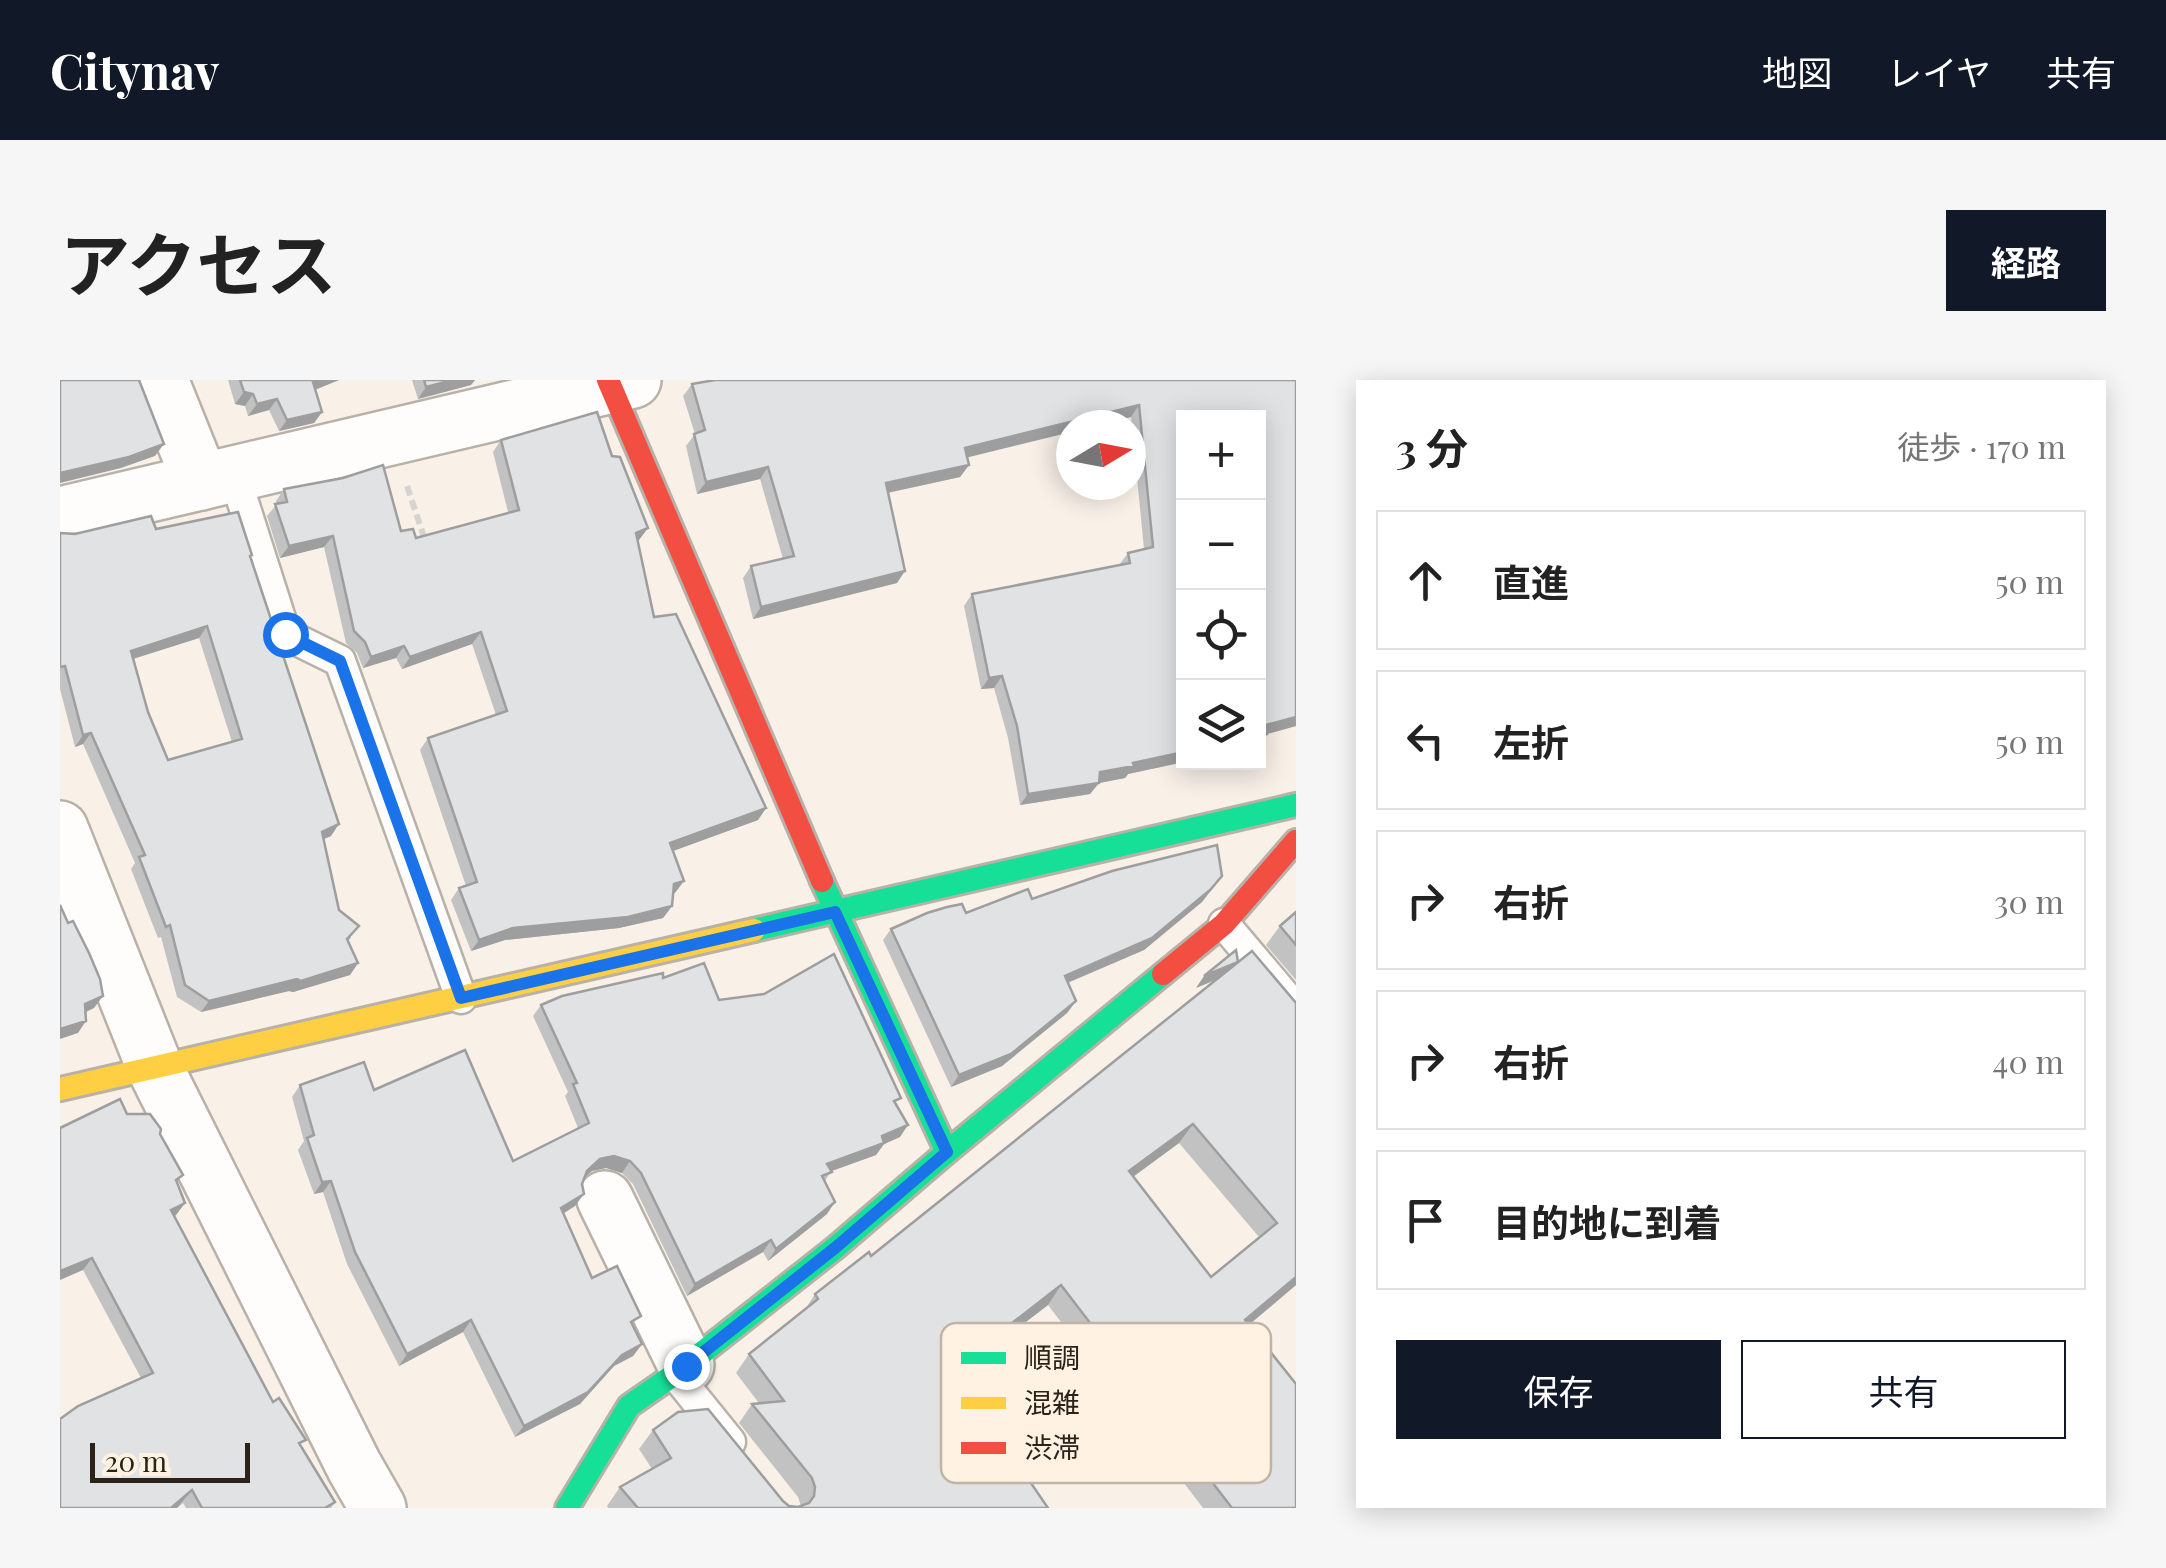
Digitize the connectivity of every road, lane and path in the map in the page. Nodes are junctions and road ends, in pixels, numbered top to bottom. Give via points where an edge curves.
1 (160, 380) edge
2 (617, 382) edge
3 (390, 437) junction
4 (218, 478) junction
5 (60, 515) edge
6 (429, 551) edge
7 (1296, 805) edge
8 (62, 839) edge
9 (1296, 841) edge
10 (835, 912) junction
11 (1224, 924) junction
12 (461, 998) junction
13 (1296, 1008) edge
14 (155, 1068) junction
15 (60, 1089) edge
16 (947, 1152) junction
17 (605, 1199) dead end
18 (681, 1370) junction
19 (747, 1463) edge
20 (378, 1508) edge
21 (567, 1508) edge

1 - 4 street
2 - 3 street
2 - 10 street
3 - 4 street
3 - 6 path
4 - 5 street
4 - 12 lane via 285,634 340,661
7 - 10 street
8 - 14 street
9 - 11 street
10 - 12 street
10 - 16 street
11 - 13 lane
11 - 16 street
12 - 14 street
14 - 15 street
14 - 20 street
16 - 18 street
17 - 18 street
18 - 19 lane
18 - 21 street via 629,1406

